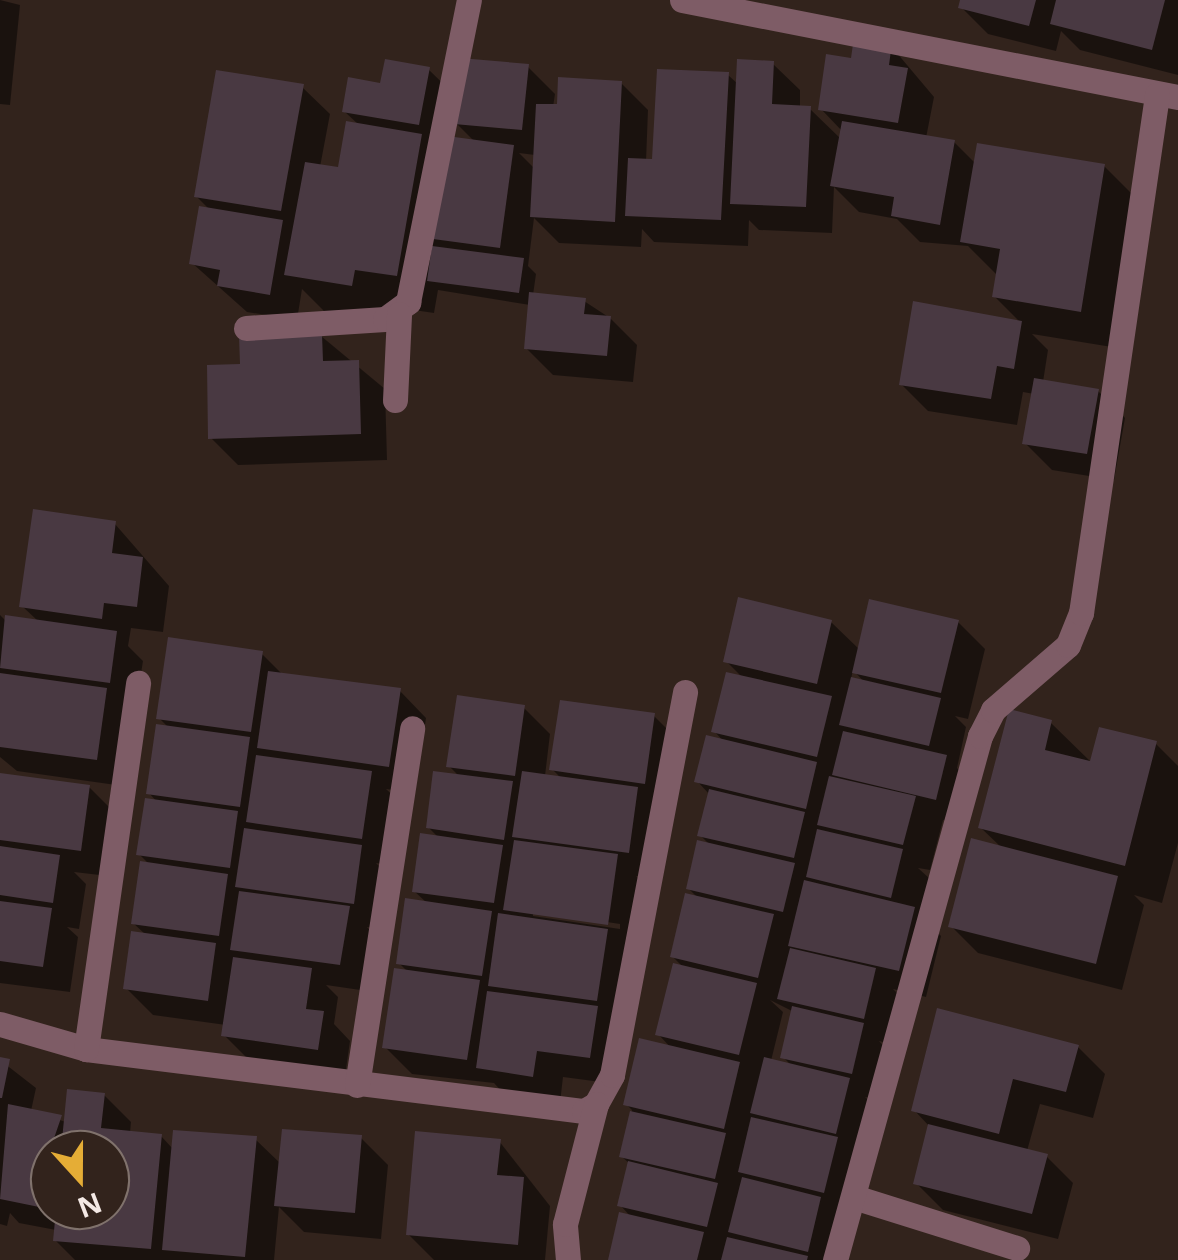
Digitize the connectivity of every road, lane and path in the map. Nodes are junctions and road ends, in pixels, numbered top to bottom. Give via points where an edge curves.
1 (470, 0) edge
2 (682, 0) edge
3 (1168, 96) edge
4 (399, 314) junction
5 (246, 328) dead end
6 (395, 400) dead end
7 (138, 683) dead end
8 (685, 692) dead end
9 (412, 728) dead end
10 (0, 1024) edge
11 (86, 1049) junction
12 (358, 1085) junction
13 (596, 1104) junction
14 (854, 1198) junction
15 (1017, 1248) dead end
16 (568, 1260) edge
17 (835, 1260) edge

1 - 4 street via 413,282
2 - 3 street via 760,10
3 - 14 street via 1081,613 1068,644 992,710 980,736
4 - 5 street
4 - 6 street
7 - 11 street
8 - 13 street via 612,1076
9 - 12 street
10 - 11 street
11 - 12 street
12 - 13 street via 568,1114
13 - 16 street via 565,1224
14 - 15 street
14 - 17 street

